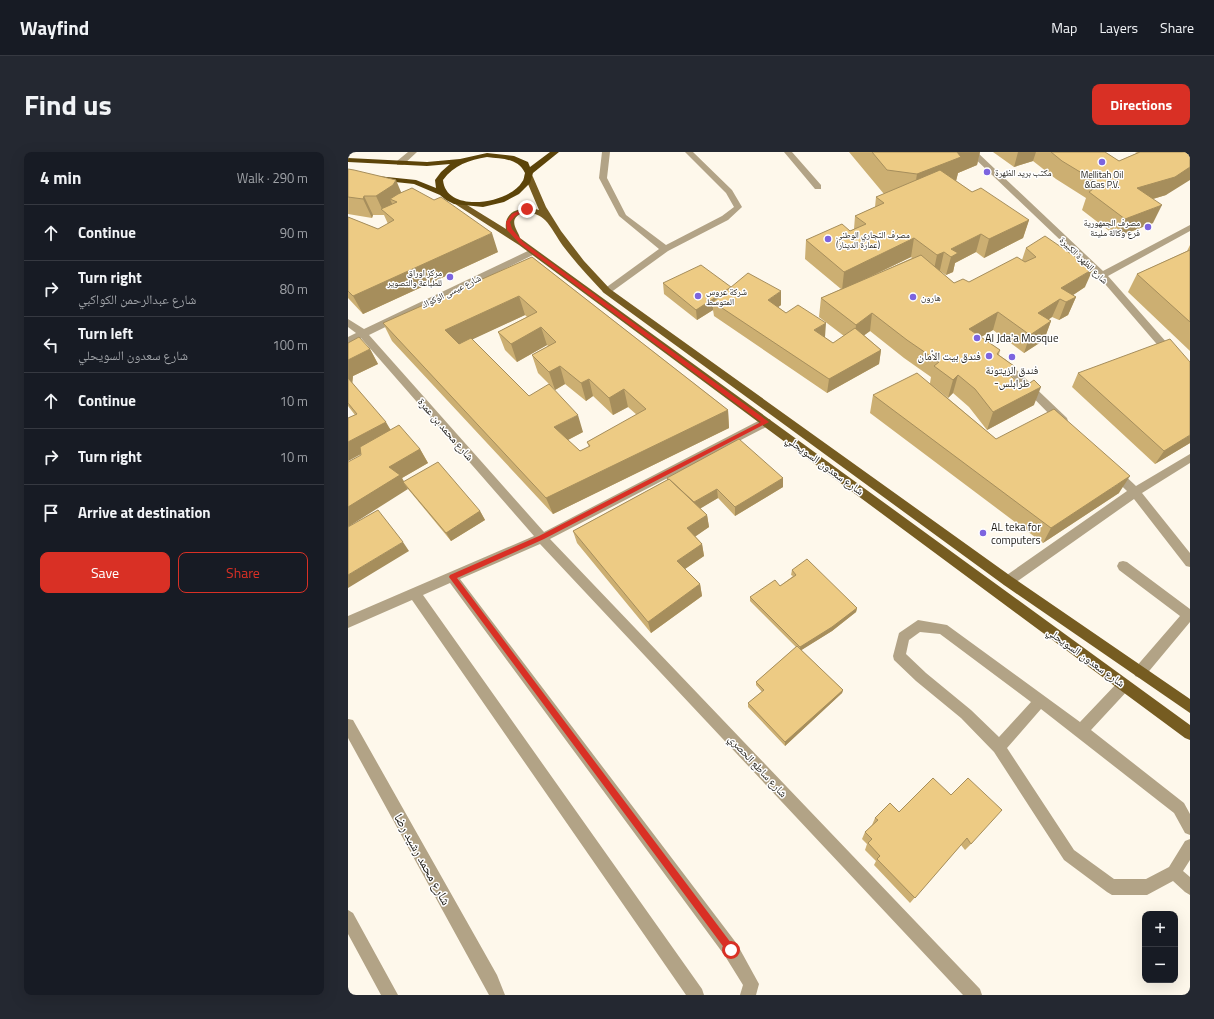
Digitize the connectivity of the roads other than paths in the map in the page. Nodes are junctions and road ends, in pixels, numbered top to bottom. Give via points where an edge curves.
1 (413, 152) edge
2 (555, 152) edge
3 (606, 152) edge
4 (689, 152) edge
5 (788, 152) edge
6 (972, 152) edge
7 (503, 153) edge
8 (348, 160) edge
9 (461, 161) junction
10 (400, 163) junction
11 (529, 174) junction
12 (348, 175) edge
13 (818, 187) dead end
14 (442, 193) junction
15 (456, 202) junction
16 (550, 222) junction
17 (1190, 228) edge
18 (522, 243) junction
19 (665, 249) junction
20 (532, 252) junction
21 (1102, 276) junction
22 (607, 290) junction
23 (348, 322) edge
24 (363, 334) junction
25 (348, 341) edge
26 (992, 352) edge
27 (1190, 375) edge
28 (766, 422) junction
29 (1069, 427) edge
30 (1190, 458) edge
31 (1108, 465) edge
32 (1135, 492) junction
33 (542, 538) junction
34 (1190, 562) edge
35 (1123, 566) dead end
36 (452, 577) junction
37 (1008, 581) junction
38 (414, 593) junction
39 (1189, 616) edge
40 (348, 622) edge
41 (1140, 672) junction
42 (1124, 685) junction
43 (1040, 701) junction
44 (1190, 707) edge
45 (348, 725) edge
46 (1081, 731) junction
47 (1190, 733) edge
48 (999, 747) junction
49 (1190, 828) edge
50 (1190, 846) edge
51 (1174, 872) junction
52 (1190, 887) edge
53 (348, 920) edge
54 (390, 995) edge
55 (497, 995) edge
56 (696, 995) edge
57 (748, 995) edge
58 (974, 995) edge

1 - 10 street
2 - 11 highway
3 - 19 street via 603,178 623,216
4 - 19 street via 729,192 738,207 725,218
5 - 13 street
6 - 21 street, شارع الظهرة الكبيرة
7 - 9 highway
7 - 11 highway via 526,165
8 - 10 highway
9 - 10 highway
9 - 14 highway via 451,166 439,180
11 - 15 highway via 525,186 502,201 470,205
11 - 16 main road, شارع سعدون السويحلي
12 - 14 highway via 416,182
14 - 15 highway
15 - 18 main road, شارع سعدون السويحلي
16 - 18 main road via 545,215 534,210 527,209 514,215 508,222 509,230
16 - 22 main road, شارع سعدون السويحلي via 580,262
17 - 21 street
18 - 20 main road, شارع سعدون السويحلي
19 - 22 street
20 - 24 street, شارع عيسى الوكواك
20 - 28 main road, شارع سعدون السويحلي
21 - 27 street, شارع الظهرة الكبيرة
22 - 37 main road, شارع سعدون السويحلي
23 - 24 street, شارع محمد بن عمرة
24 - 25 street, شارع عيسى الوكواك
24 - 33 street, شارع محمد بن عمرة
26 - 29 street
28 - 33 street
28 - 42 main road, شارع سعدون السويحلي
30 - 32 street
31 - 32 street
32 - 34 street
32 - 37 street
33 - 36 street
33 - 58 street, شارع ساطع الحصري
35 - 39 street
36 - 38 street
36 - 57 street via 731,950 751,984
37 - 41 main road, شارع سعدون السويحلي
38 - 40 street
38 - 56 street
39 - 41 street
41 - 44 main road, شارع سعدون السويحلي
42 - 46 street
42 - 47 main road, شارع سعدون السويحلي
43 - 46 street
43 - 48 street
43 - 48 street via 943,629 918,626 903,637 899,656 966,714
45 - 55 street, شارع محمد رشيد رضا via 492,981
46 - 49 street via 1179,808
48 - 51 street via 1069,855 1112,886 1147,887
50 - 51 street
51 - 52 street
53 - 54 street

